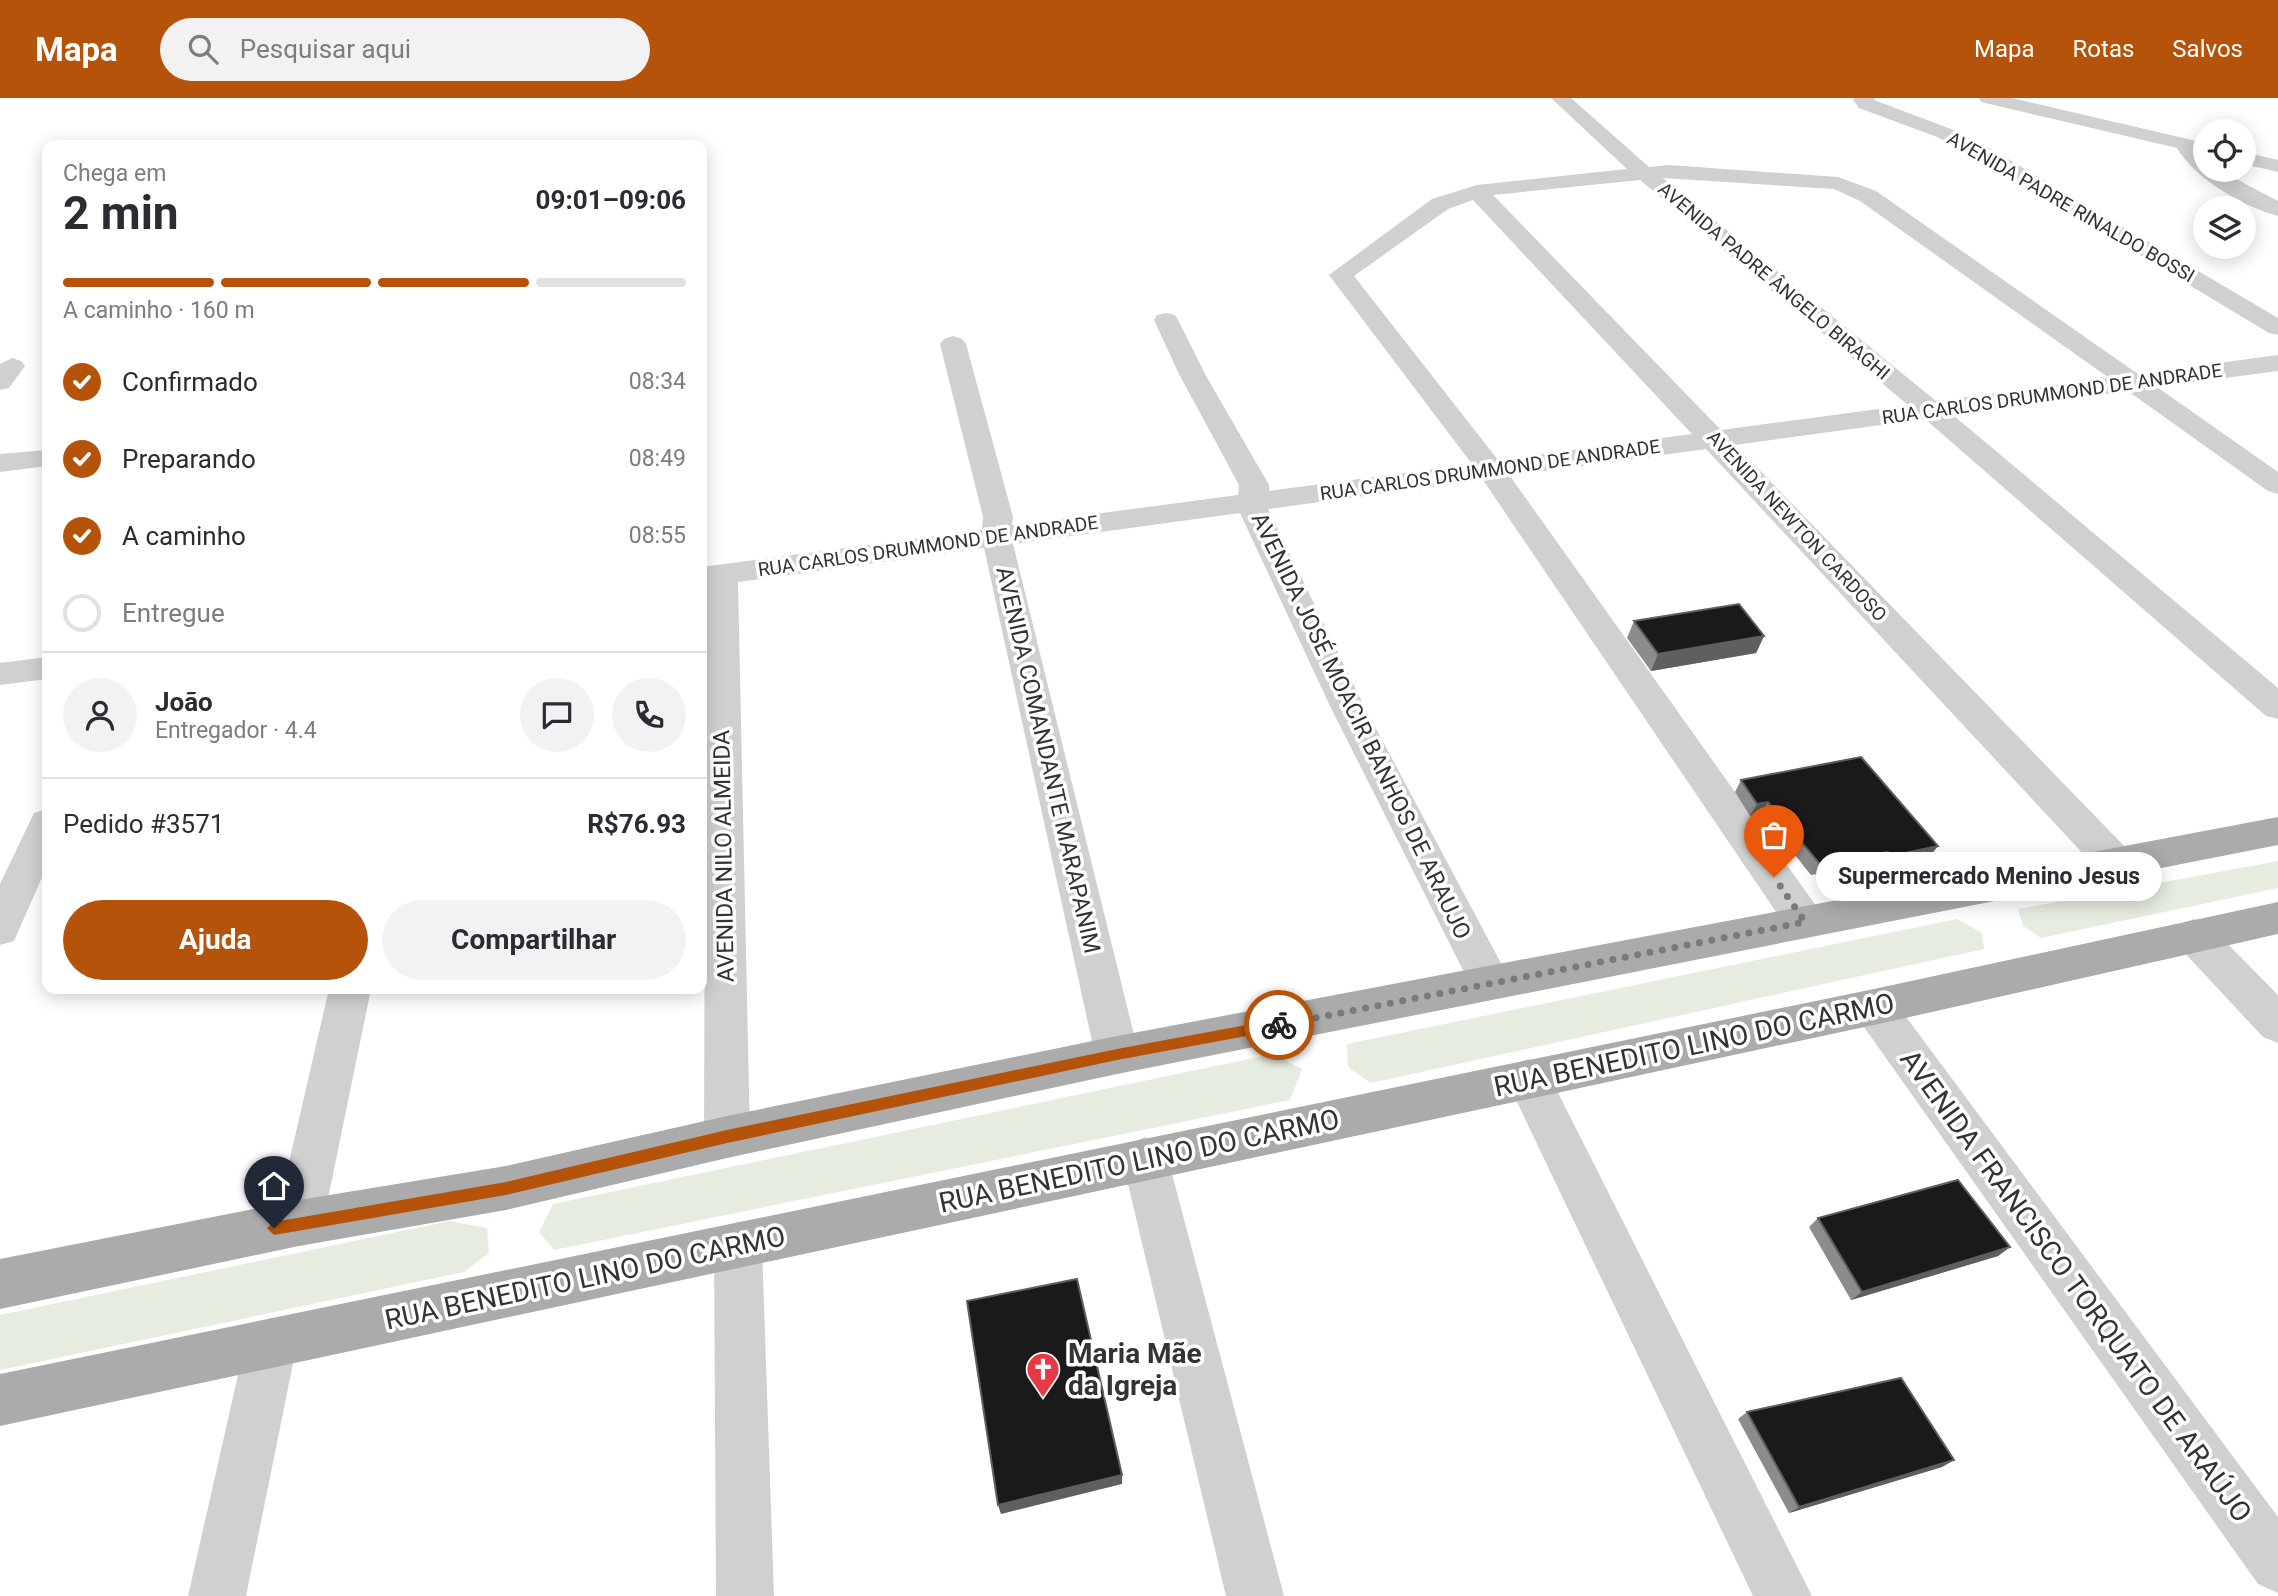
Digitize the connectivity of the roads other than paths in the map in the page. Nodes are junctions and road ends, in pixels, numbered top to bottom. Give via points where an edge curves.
1 (1560, 98) edge
2 (1866, 98) edge
3 (1988, 98) edge
4 (2193, 147) edge
5 (2256, 161) edge
6 (2278, 166) edge
7 (1643, 172) junction
8 (2228, 182) edge
9 (1477, 191) junction
10 (2278, 209) edge
11 (1166, 320) dead end
12 (2278, 328) edge
13 (953, 344) dead end
14 (2278, 363) edge
15 (2136, 383) junction
16 (1929, 410) junction
17 (1716, 440) junction
18 (42, 459) edge
19 (0, 463) edge
20 (1491, 470) junction
21 (2278, 485) edge
22 (1250, 502) junction
23 (996, 537) junction
24 (712, 576) edge
25 (42, 669) edge
26 (0, 674) edge
27 (2278, 707) edge
28 (2278, 831) edge
29 (42, 834) edge
30 (2115, 862) junction
31 (2278, 918) edge
32 (1805, 922) junction
33 (0, 929) edge
34 (2194, 936) junction
35 (1490, 982) junction
36 (350, 994) edge
37 (1874, 1007) junction
38 (2278, 1024) edge
39 (1117, 1055) junction
40 (1528, 1079) junction
41 (727, 1136) junction
42 (1145, 1159) junction
43 (299, 1223) junction
44 (738, 1246) junction
45 (0, 1284) edge
46 (271, 1344) junction
47 (0, 1400) edge
48 (2278, 1564) edge
49 (217, 1596) edge
50 (745, 1596) edge
51 (1255, 1596) edge
52 (1783, 1596) edge

1 - 7 street, AVENIDA PADRE ÂNGELO BIRAGHI
2 - 12 street, AVENIDA PADRE RINALDO BOSSI via 1866,104 1984,153
3 - 4 street
5 - 6 street
7 - 9 street
7 - 15 street via 1691,171 1838,183 1868,196
7 - 16 street, AVENIDA PADRE ÂNGELO BIRAGHI
8 - 10 street
9 - 17 street, AVENIDA NEWTON CARDOSO
9 - 20 street via 1440,204 1341,275
11 - 22 street, AVENIDA JOSÉ MOACIR BANHOS DE ARAUJO via 1254,485
13 - 23 street, AVENIDA COMANDANTE MARAPANIM via 998,517
14 - 15 street, RUA CARLOS DRUMMOND DE ANDRADE
15 - 16 street, RUA CARLOS DRUMMOND DE ANDRADE
15 - 21 street
16 - 17 street, RUA CARLOS DRUMMOND DE ANDRADE
16 - 27 street, AVENIDA PADRE ÂNGELO BIRAGHI
17 - 20 street, RUA CARLOS DRUMMOND DE ANDRADE
17 - 30 street, AVENIDA NEWTON CARDOSO
18 - 19 street
20 - 22 street, RUA CARLOS DRUMMOND DE ANDRADE
20 - 32 street
22 - 23 street, RUA CARLOS DRUMMOND DE ANDRADE
22 - 35 street, AVENIDA JOSÉ MOACIR BANHOS DE ARAUJO via 1347,706
23 - 24 street, RUA CARLOS DRUMMOND DE ANDRADE
23 - 39 street, AVENIDA COMANDANTE MARAPANIM
24 - 41 street, AVENIDA NILO ALMEIDA
25 - 26 street
28 - 30 main road
29 - 33 street
30 - 32 main road
31 - 34 main road, RUA BENEDITO LINO DO CARMO
32 - 35 main road
34 - 37 main road, RUA BENEDITO LINO DO CARMO
34 - 38 street
35 - 39 main road
36 - 43 street
37 - 40 main road, RUA BENEDITO LINO DO CARMO
37 - 48 street, AVENIDA FRANCISCO TORQUATO DE ARAÚJO
39 - 41 main road
40 - 42 main road, RUA BENEDITO LINO DO CARMO
40 - 52 street
41 - 43 main road via 506,1188
42 - 44 main road, RUA BENEDITO LINO DO CARMO
42 - 51 street
43 - 45 main road
44 - 46 main road, RUA BENEDITO LINO DO CARMO
44 - 50 street
46 - 47 main road, RUA BENEDITO LINO DO CARMO
46 - 49 street

